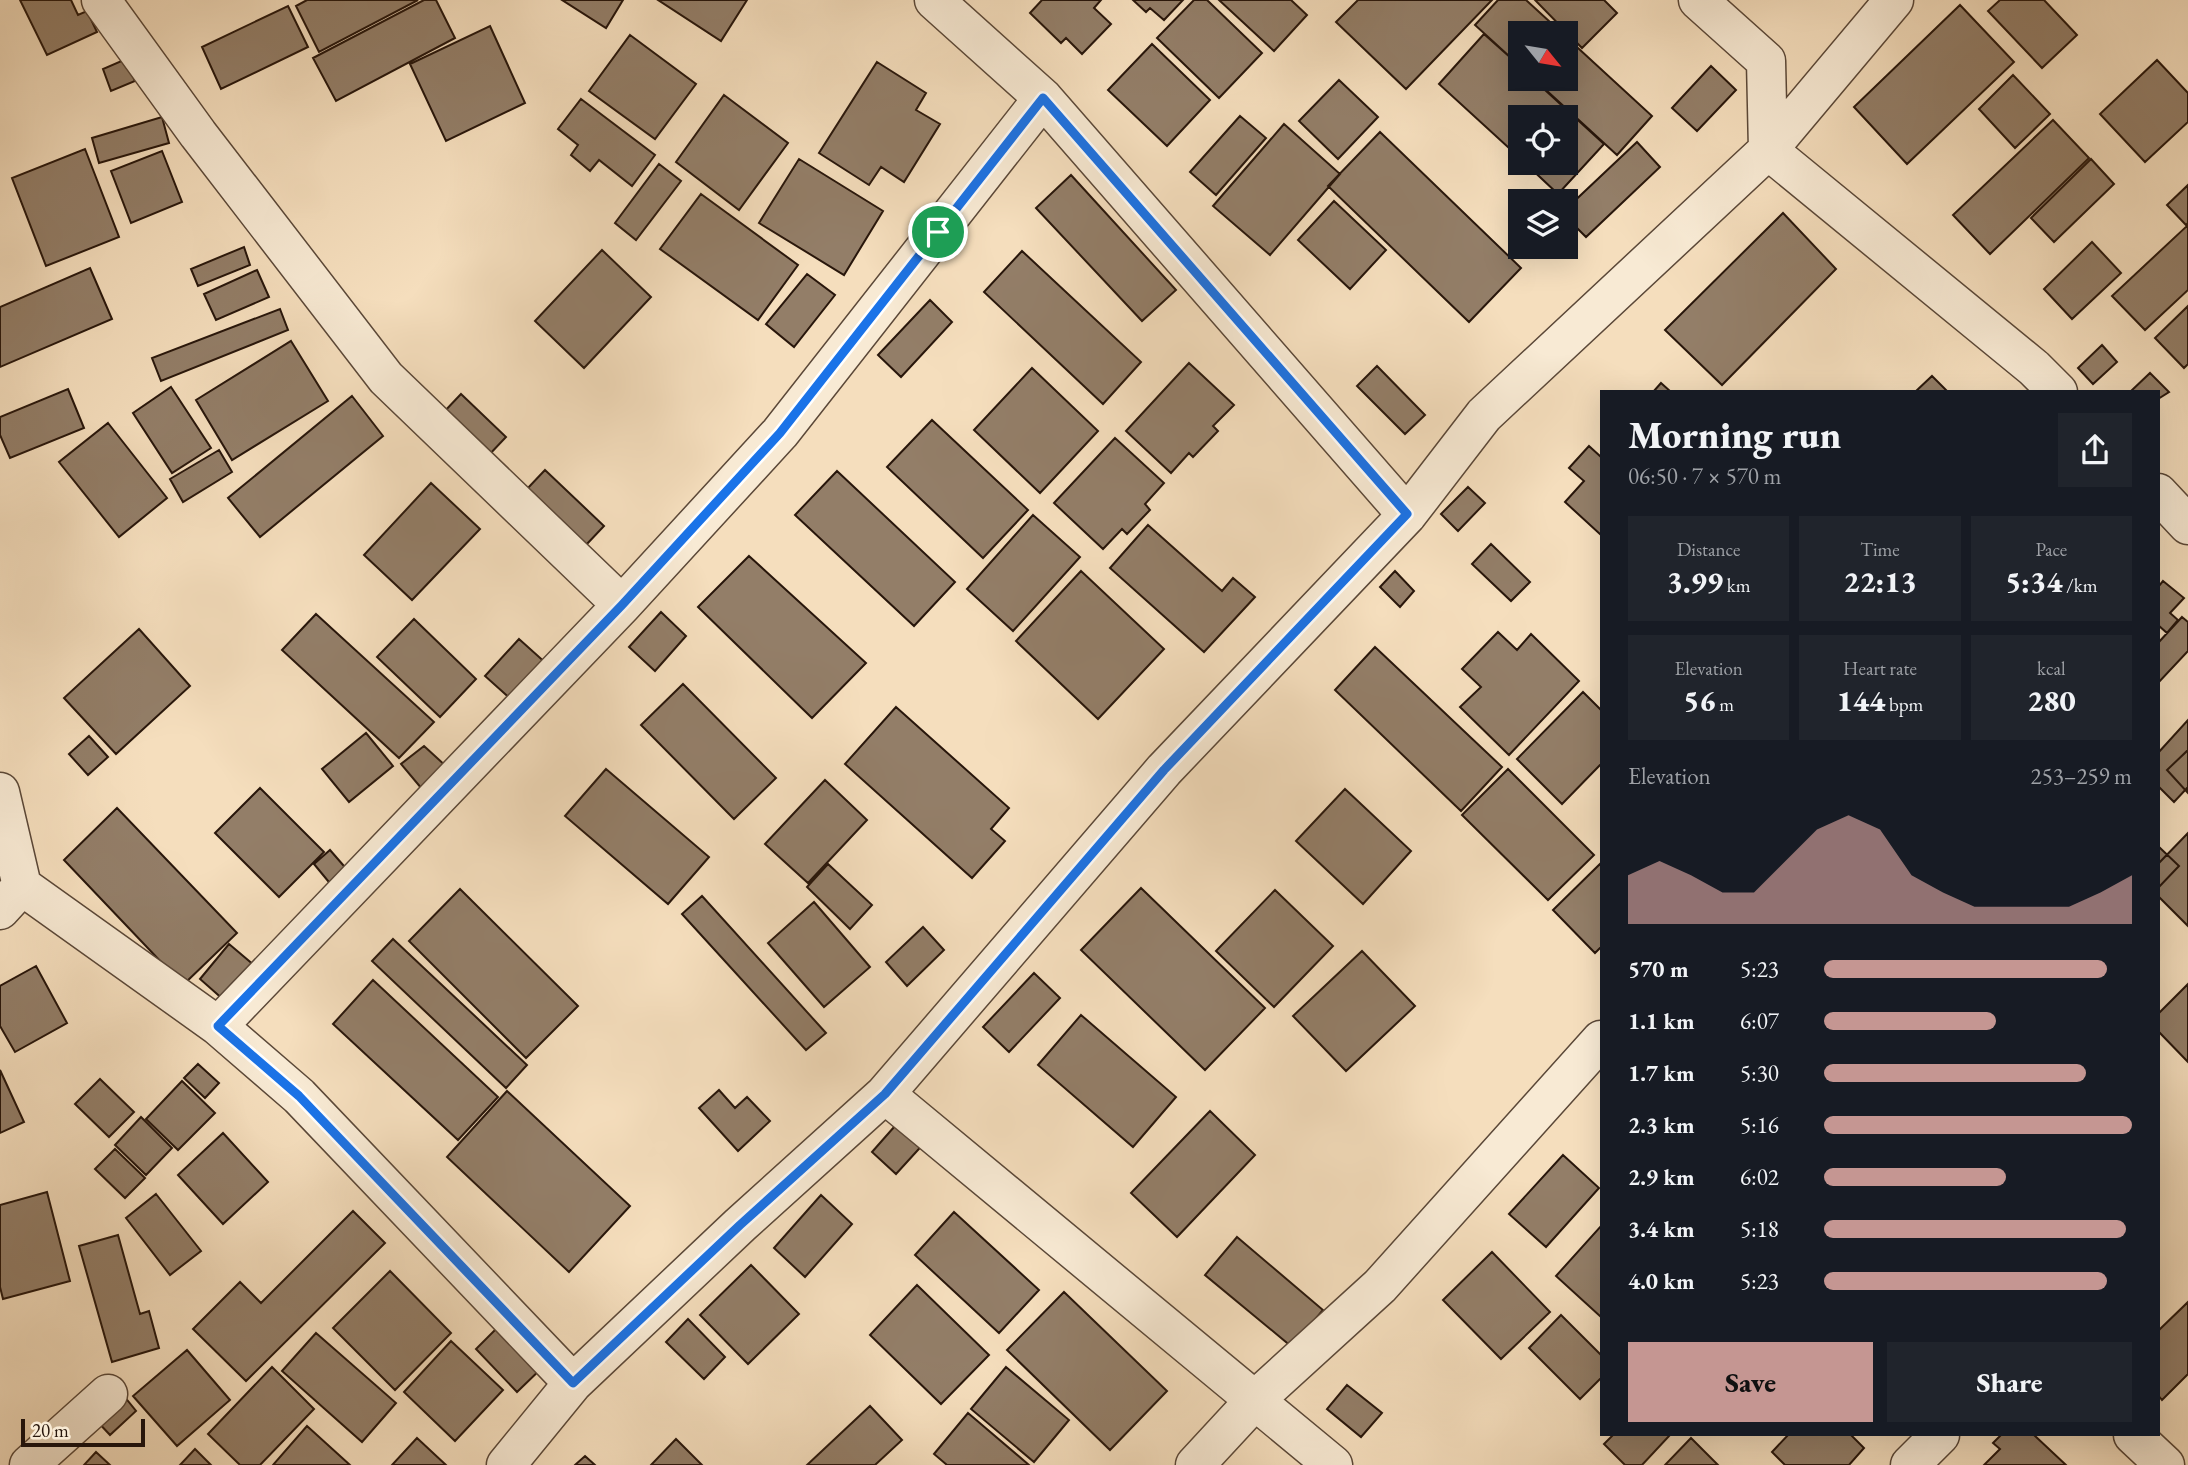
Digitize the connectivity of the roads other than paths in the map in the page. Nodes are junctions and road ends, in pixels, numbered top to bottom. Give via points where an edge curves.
1 (101, 0) edge
2 (934, 0) edge
3 (1698, 0) edge
4 (1894, 0) edge
5 (1043, 98) junction
6 (1768, 150) junction
7 (2056, 390) edge
8 (2160, 495) edge
9 (1407, 514) junction
10 (2188, 525) edge
11 (622, 605) junction
12 (0, 792) edge
13 (11, 898) edge
14 (218, 1026) junction
15 (1600, 1041) edge
16 (885, 1094) junction
17 (573, 1383) junction
18 (107, 1394) dead end
19 (1256, 1399) junction
20 (1939, 1436) edge
21 (2134, 1436) edge
22 (29, 1465) edge
23 (506, 1465) edge
24 (1195, 1465) edge
25 (1333, 1465) edge
26 (1910, 1465) edge
27 (2165, 1465) edge

1 - 11 street via 386,378
2 - 5 street
3 - 6 street via 1766,61
4 - 6 street
5 - 9 street
5 - 11 street via 780,433
6 - 7 street
6 - 9 street via 1483,415
8 - 10 street
9 - 16 street via 1164,770
11 - 14 street
12 - 13 street
13 - 14 street
14 - 17 street via 299,1096
15 - 19 street via 1380,1286
16 - 17 street
16 - 19 street
17 - 23 street
18 - 22 street
19 - 24 street
19 - 25 street
20 - 26 street
21 - 27 street

